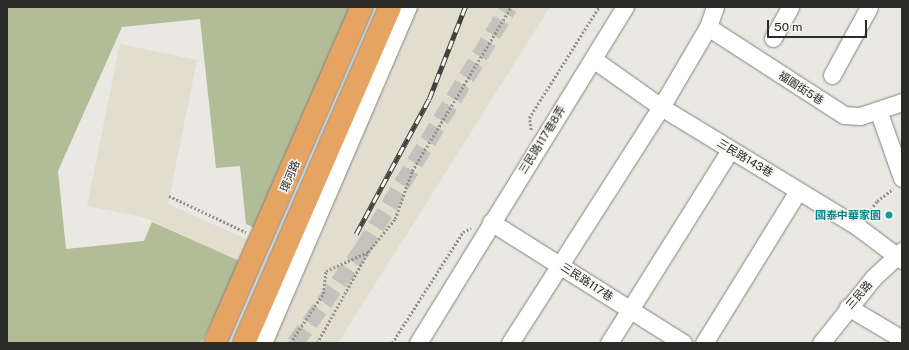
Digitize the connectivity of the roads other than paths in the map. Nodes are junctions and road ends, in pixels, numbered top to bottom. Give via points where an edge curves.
1 (362, 7) edge
2 (390, 7) edge
3 (408, 7) edge
4 (624, 7) edge
5 (715, 7) edge
6 (790, 7) edge
7 (869, 7) edge
8 (708, 27) junction
9 (773, 38) dead end
10 (593, 59) junction
11 (832, 75) dead end
12 (902, 102) edge
13 (660, 106) junction
14 (878, 110) junction
15 (730, 150) junction
16 (899, 183) edge
17 (798, 191) junction
18 (491, 222) junction
19 (900, 256) edge
20 (562, 265) junction
21 (848, 306) junction
22 (629, 310) junction
23 (902, 339) edge
24 (216, 343) edge
25 (244, 343) edge
26 (263, 343) edge
27 (418, 343) edge
28 (510, 343) edge
29 (609, 343) edge
30 (682, 343) edge
31 (704, 343) edge
32 (821, 343) edge

1 - 24 highway, 環河路 via 263,240
2 - 25 highway
3 - 26 street
4 - 10 street, 三民路117巷8弄
5 - 8 street
6 - 9 street
7 - 11 street
8 - 13 street
8 - 14 street, 福園街5巷 via 844,115 860,116
10 - 13 street, 三民路143巷
10 - 18 street, 三民路117巷8弄
12 - 14 street, 福園街5巷
13 - 15 street, 三民路143巷
13 - 20 street
14 - 16 street
15 - 17 street, 三民路143巷
15 - 22 street
17 - 19 street, 三民路143巷
17 - 31 street
18 - 20 street, 三民路117巷
18 - 27 street, 三民路117巷8弄
19 - 21 street, 三民路
20 - 22 street, 三民路117巷
20 - 28 street
21 - 23 street
21 - 32 street, 三民路
22 - 29 street
22 - 30 street, 三民路117巷

